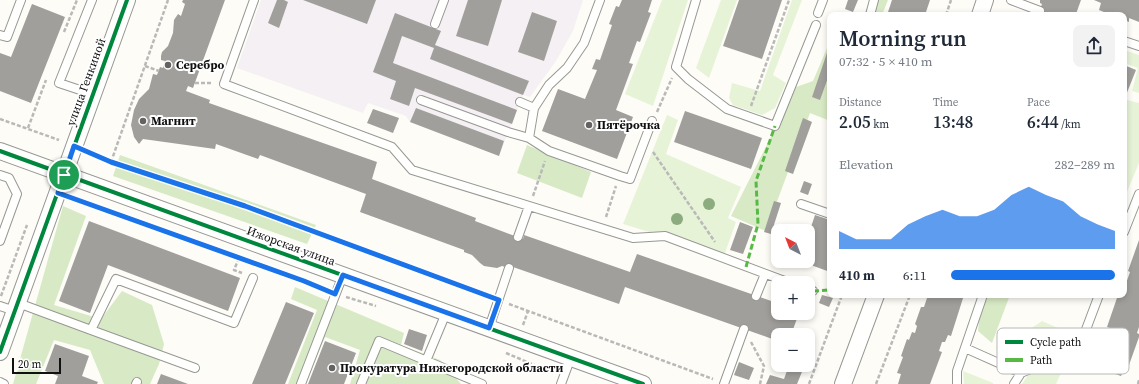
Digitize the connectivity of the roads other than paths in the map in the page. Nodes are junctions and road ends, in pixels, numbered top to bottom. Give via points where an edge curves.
1 (21, 0) edge
2 (92, 0) edge
3 (127, 0) edge
4 (254, 0) edge
5 (444, 0) edge
6 (600, 0) edge
7 (696, 0) edge
8 (823, 0) edge
9 (874, 0) edge
10 (985, 0) edge
11 (1011, 0) edge
12 (1040, 11) dead end
13 (871, 12) edge
14 (981, 12) edge
15 (818, 13) dead end
16 (435, 24) dead end
17 (816, 26) dead end
18 (0, 35) edge
19 (1127, 42) edge
20 (1139, 46) edge
21 (92, 94) junction
22 (421, 100) dead end
23 (520, 102) dead end
24 (534, 108) junction
25 (652, 121) road end
26 (529, 138) junction
27 (0, 151) edge
28 (0, 175) edge
29 (64, 175) junction
30 (1139, 194) edge
31 (800, 204) dead end
32 (529, 206) junction
33 (827, 213) edge
34 (1127, 224) edge
35 (518, 237) dead end
36 (0, 241) edge
37 (509, 268) dead end
38 (764, 274) junction
39 (343, 275) junction
40 (771, 276) edge
41 (253, 278) road end
42 (756, 296) dead end
43 (875, 298) edge
44 (982, 298) edge
45 (1098, 298) edge
46 (11, 307) edge
47 (446, 313) junction
48 (489, 328) junction
49 (1086, 328) edge
50 (744, 329) road end
51 (90, 330) junction
52 (965, 348) junction
53 (0, 352) edge
54 (570, 358) junction
55 (426, 361) junction
56 (997, 362) edge
57 (195, 368) dead end
58 (1020, 374) edge
59 (0, 382) edge
60 (477, 383) edge
61 (4, 384) edge
62 (301, 384) edge
63 (361, 384) edge
64 (561, 384) edge
65 (643, 384) edge
66 (724, 384) edge
67 (843, 384) edge
68 (957, 384) edge
69 (1014, 384) edge

1 - 18 lane via 7,37
2 - 21 lane via 59,83
3 - 21 street, улица Генкиной
4 - 32 lane via 224,84 392,148 412,170
5 - 16 lane
6 - 24 lane via 584,43 567,68 549,85
7 - 17 lane via 676,67 727,109 775,126
8 - 15 lane
9 - 13 lane
10 - 14 street
11 - 12 lane
19 - 20 lane
21 - 29 street, улица Генкиной
22 - 26 lane
23 - 24 lane
24 - 26 lane
25 - 26 lane via 630,179 549,151
27 - 29 street, Ижорская улица
28 - 36 lane via 9,178 17,194
29 - 39 street, Ижорская улица
29 - 46 street, улица Генкиной
30 - 34 lane
31 - 33 lane
32 - 35 lane
32 - 38 lane via 633,238 665,236
37 - 48 lane
38 - 40 lane
38 - 42 lane
39 - 47 street, Ижорская улица
39 - 62 lane
41 - 51 lane via 234,323 116,279
43 - 67 street
44 - 52 lane
45 - 49 lane
46 - 51 lane
46 - 53 street, улица Генкиной
47 - 48 street, Ижорская улица
47 - 55 lane
48 - 54 street, Ижорская улица
50 - 66 lane
51 - 57 lane
52 - 56 lane
52 - 68 lane via 957,371
54 - 64 lane
54 - 65 street, Ижорская улица
55 - 60 lane
55 - 63 lane via 379,341
58 - 69 lane
59 - 61 lane

